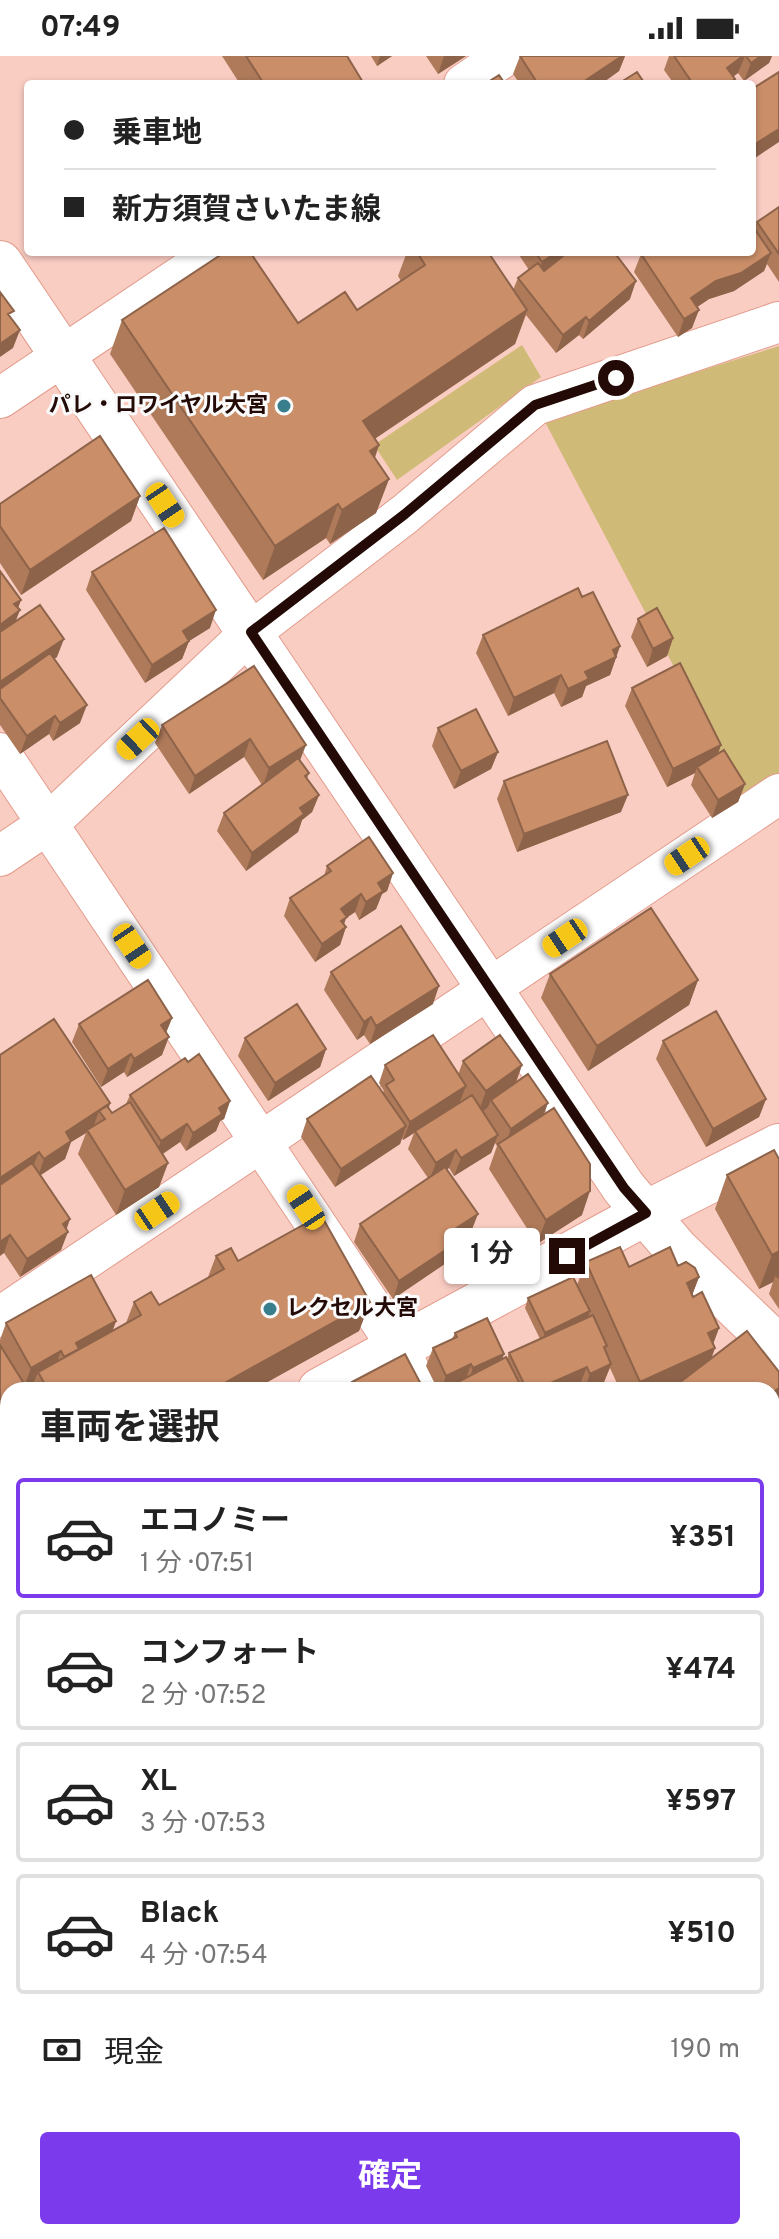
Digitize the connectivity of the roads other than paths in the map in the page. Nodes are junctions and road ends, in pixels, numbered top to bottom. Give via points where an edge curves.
1 (505, 56) edge
2 (470, 80) edge
3 (211, 256) edge
4 (0, 263) edge
5 (779, 322) edge
6 (63, 357) junction
7 (0, 398) edge
8 (251, 632) junction
9 (0, 753) edge
10 (779, 794) edge
11 (49, 823) junction
12 (0, 856) edge
13 (490, 988) junction
14 (262, 1141) junction
15 (779, 1146) edge
16 (646, 1213) junction
17 (0, 1317) edge
18 (398, 1347) junction
19 (779, 1348) edge
20 (335, 1382) edge
21 (415, 1382) edge

1 - 2 street
3 - 6 street
4 - 6 street
5 - 8 street via 535,405
6 - 7 street
6 - 8 street
8 - 11 street
8 - 13 street
9 - 11 street
10 - 13 street
11 - 12 street
11 - 14 street
13 - 14 street
13 - 16 street
14 - 17 street
14 - 18 street
15 - 16 street
16 - 18 street
16 - 19 street
18 - 20 street
18 - 21 street

